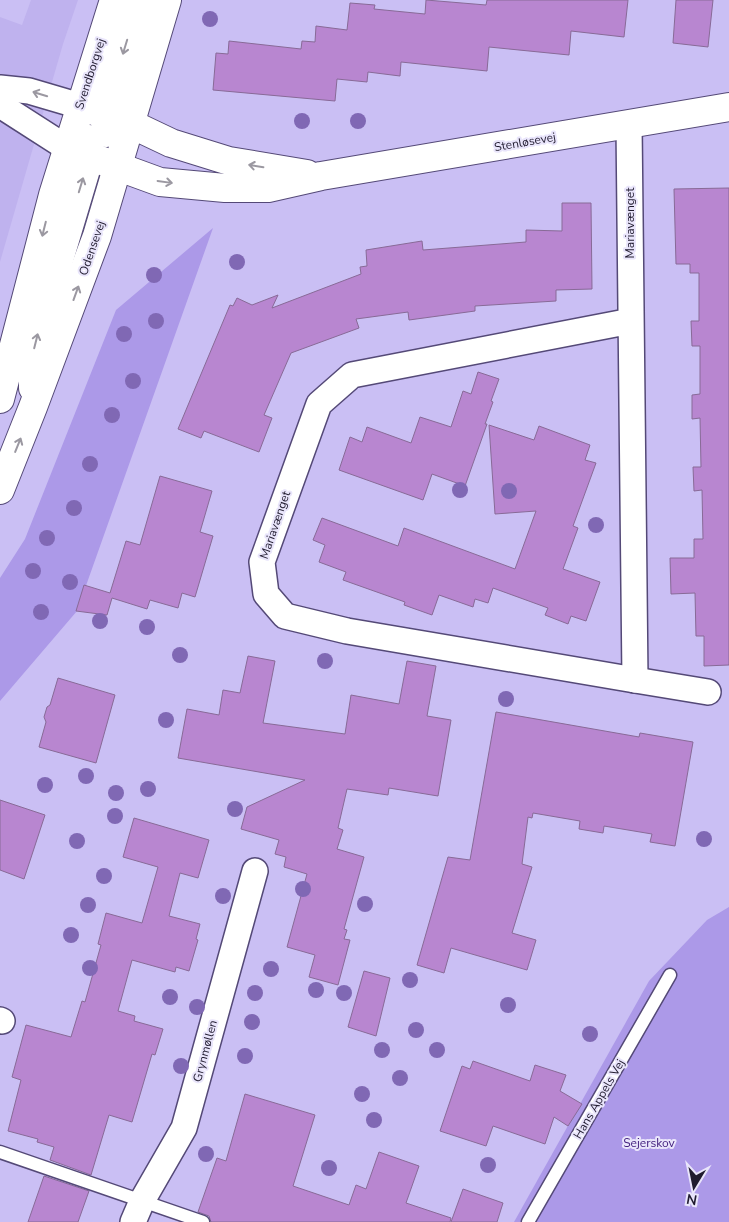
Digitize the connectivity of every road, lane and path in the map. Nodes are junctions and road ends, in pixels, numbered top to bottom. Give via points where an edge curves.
1 (114, 0) edge
2 (139, 0) edge
3 (167, 0) edge
4 (0, 88) edge
5 (0, 105) edge
6 (729, 107) edge
7 (92, 110) junction
8 (131, 124) junction
9 (630, 124) junction
10 (79, 152) junction
11 (118, 167) junction
12 (321, 176) junction
13 (631, 321) junction
14 (0, 399) edge
15 (33, 407) junction
16 (0, 490) edge
17 (635, 680) junction
18 (708, 692) dead end
19 (255, 871) dead end
20 (670, 975) dead end
21 (0, 1152) edge
22 (138, 1212) edge
23 (203, 1222) edge
24 (528, 1222) edge

1 - 7 main road, Svendborgvej
2 -> 7 main road
3 - 8 main road, Odensevej
7 -> 4 street via 29,91
5 - 10 street
6 - 9 main road, Stenløsevej
7 - 8 main road, Stenløsevej
7 - 10 main road, Svendborgvej
7 - 11 main road via 106,134
8 - 11 main road, Odensevej
12 -> 8 main road, Stenløsevej via 229,161 171,143
9 - 12 main road, Stenløsevej
9 - 13 street, Mariavænget
10 - 11 main road, Stenløsevej
10 -> 14 main road via 52,195
15 -> 10 main road via 33,347
11 -> 12 main road, Stenløsevej via 160,182 225,188 268,188
15 -> 11 main road, Odensevej via 97,236
13 - 17 street, Mariavænget
13 - 17 street, Mariavænget via 352,375 318,404 262,562 266,594 286,616 347,631
16 -> 15 main road, Odensevej
17 - 18 street, Mariavænget
19 - 22 street, Grynmøllen via 184,1128
20 - 24 lane, Hans Appels Vej
21 - 22 lane
22 - 23 lane

